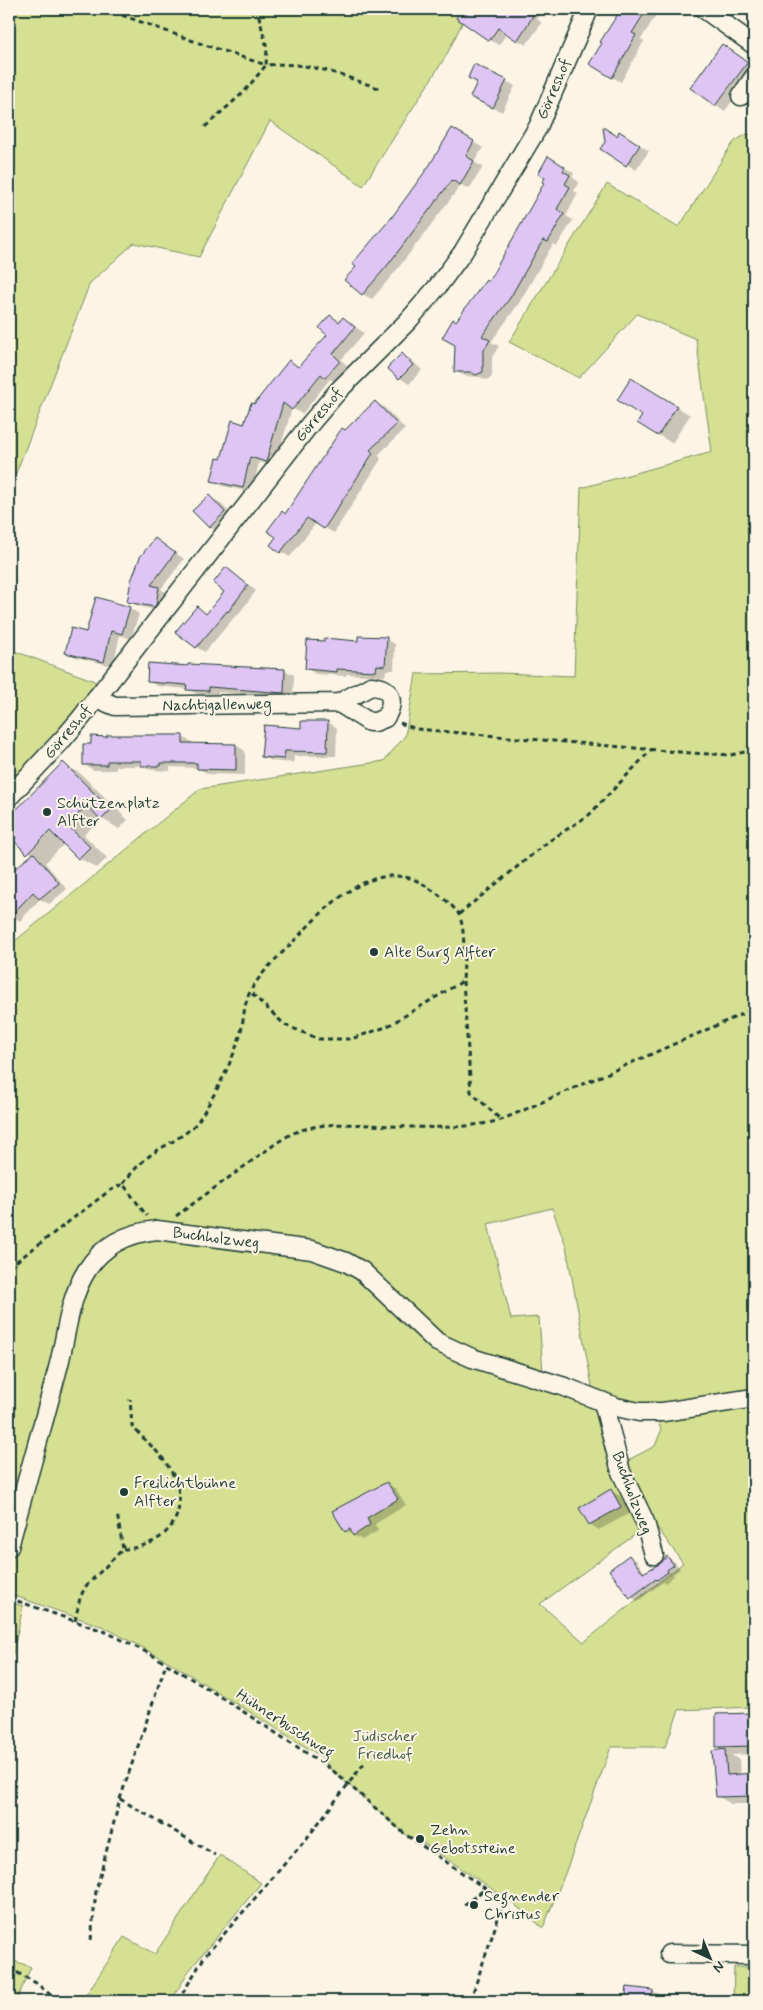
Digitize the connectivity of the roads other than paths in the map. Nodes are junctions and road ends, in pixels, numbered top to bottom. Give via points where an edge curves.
1 (589, 9) edge
2 (704, 9) edge
3 (754, 46) edge
4 (754, 77) edge
5 (741, 96) dead end
6 (96, 698) junction
7 (339, 703) junction
8 (9, 798) edge
9 (754, 1398) edge
10 (603, 1402) junction
11 (9, 1547) edge
12 (654, 1555) dead end
13 (669, 1954) dead end
14 (754, 1955) edge

1 - 6 street, Görreshof via 538,127 458,258 408,322 338,391 310,424
2 - 3 street
4 - 5 street
6 - 7 street, Nachtigallenweg via 115,706
6 - 8 street, Görreshof via 63,740
7 - 7 street, Nachtigallenweg via 369,722 385,718 392,705 390,697 377,686
9 - 10 street, Buchholzweg via 650,1413 630,1411
10 - 11 street, Buchholzweg via 447,1348 362,1271 325,1253 157,1230 133,1235 110,1246 95,1259 82,1278 72,1302
10 - 12 street, Buchholzweg via 622,1472 645,1522
13 - 14 street

